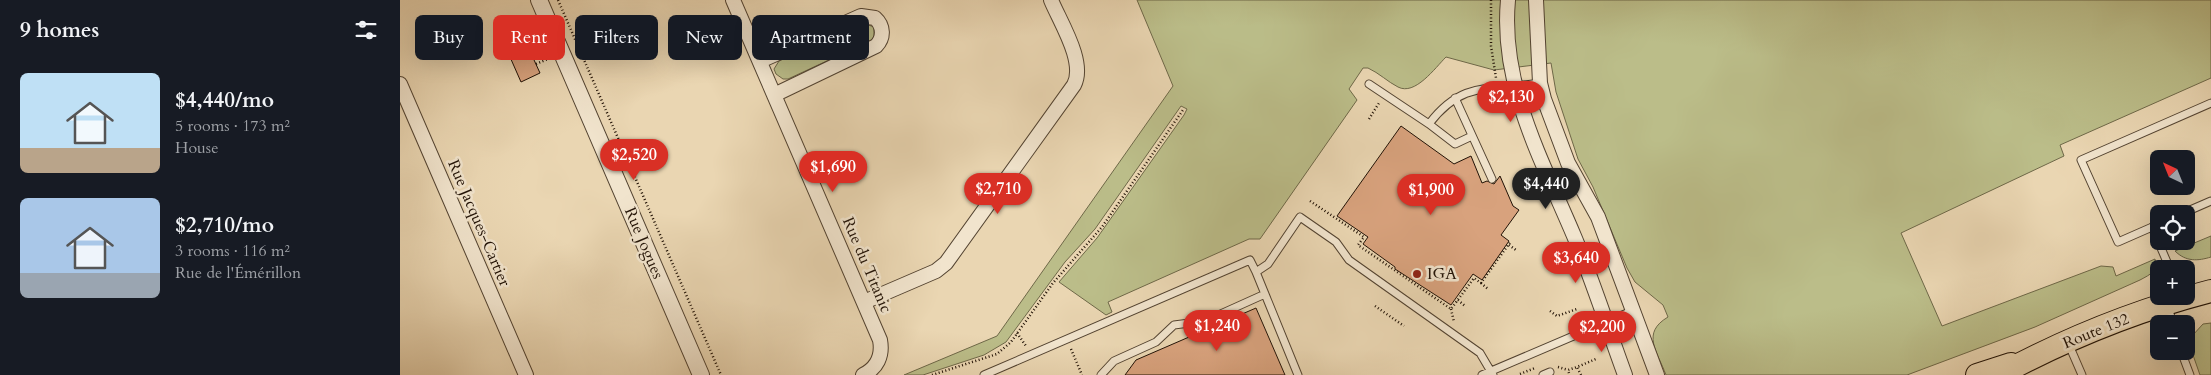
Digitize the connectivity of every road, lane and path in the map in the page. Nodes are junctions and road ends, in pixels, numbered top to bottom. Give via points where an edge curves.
1 (538, 0) edge
2 (558, 0) edge
3 (733, 0) edge
4 (1051, 0) edge
5 (1490, 0) edge
6 (1508, 0) edge
7 (1536, 0) edge
8 (760, 61) junction
9 (1494, 67) dead end
10 (1540, 83) junction
11 (400, 84) edge
12 (1369, 84) dead end
13 (1514, 87) junction
14 (774, 95) junction
15 (1385, 95) junction
16 (1455, 98) junction
17 (2211, 103) edge
18 (1183, 110) dead end
19 (1368, 118) dead end
20 (1429, 124) junction
21 (1472, 136) junction
22 (1492, 179) dead end
23 (2211, 200) edge
24 (1310, 201) dead end
25 (2195, 207) edge
26 (2150, 228) edge
27 (1512, 241) dead end
28 (1509, 245) junction
29 (1516, 250) dead end
30 (1256, 272) junction
31 (1481, 283) junction
32 (1488, 289) dead end
33 (2211, 291) edge
34 (1265, 294) junction
35 (1458, 300) junction
36 (864, 302) junction
37 (1375, 306) dead end
38 (1465, 306) dead end
39 (2175, 306) edge
40 (1576, 309) dead end
41 (1451, 310) junction
42 (1550, 311) dead end
43 (1632, 311) junction
44 (1454, 322) dead end
45 (1605, 322) junction
46 (1404, 326) dead end
47 (1018, 333) junction
48 (2068, 342) junction
49 (1070, 345) dead end
50 (1028, 348) dead end
51 (1596, 359) dead end
52 (2184, 360) edge
53 (1577, 367) junction
54 (2013, 369) edge
55 (1569, 372) dead end
56 (1492, 373) edge
57 (526, 375) edge
58 (701, 375) edge
59 (721, 375) edge
60 (863, 375) edge
61 (932, 375) edge
62 (984, 375) edge
63 (1082, 375) edge
64 (1102, 375) edge
65 (1298, 375) edge
66 (1482, 375) edge
67 (1581, 375) edge
68 (1625, 375) edge
69 (1657, 375) edge
70 (1977, 375) edge
71 (2082, 375) edge
72 (2190, 375) edge

1 - 58 street, Rue Jogues
2 - 59 path, Rue Jogues
3 - 8 street, Rue du Titanic
4 - 36 street via 1077,60 1078,74 1074,85 946,263
5 - 9 path via 1490,46
6 - 13 street via 1508,44
7 - 10 street
8 - 14 street, Rue du Titanic
8 - 14 street via 861,16 875,18 881,27 882,38 876,46
10 - 13 lane
10 - 43 street via 1568,163 1598,217
11 - 57 street, Rue Jacques-Cartier
12 - 15 lane
13 - 16 lane via 1484,87
13 - 45 street via 1544,172 1574,236
14 - 36 street, Rue du Titanic
15 - 19 path
15 - 20 lane
16 - 20 lane
16 - 21 lane
17 - 26 lane via 2081,160 2118,242
18 - 47 path via 1102,227 1059,276
20 - 21 lane via 1456,144
21 - 22 lane
23 - 25 lane
24 - 41 path via 1364,237 1358,245
27 - 28 path
28 - 29 path
28 - 31 path
30 - 34 lane
30 - 56 lane via 1268,264 1300,216 1336,242 1349,260 1480,353
30 - 62 lane via 1250,260
31 - 32 path
31 - 35 path via 1474,278
33 - 39 highway, Route 132
34 - 64 lane via 1205,321 1174,325 1156,342 1114,361
34 - 65 lane
35 - 38 path
35 - 41 path
36 - 60 street, Rue du Titanic via 882,348 878,362
37 - 46 path
39 - 48 highway, Route 132
40 - 42 path via 1557,316
41 - 44 path
43 - 45 lane
43 - 69 street
45 - 56 lane
45 - 68 street
47 - 50 path
47 - 61 path via 997,354
48 - 54 highway, Route 132
48 - 71 lane
49 - 63 path
51 - 53 path
52 - 72 lane
53 - 55 path
53 - 67 path
54 - 70 highway, Route 132
56 - 66 lane

